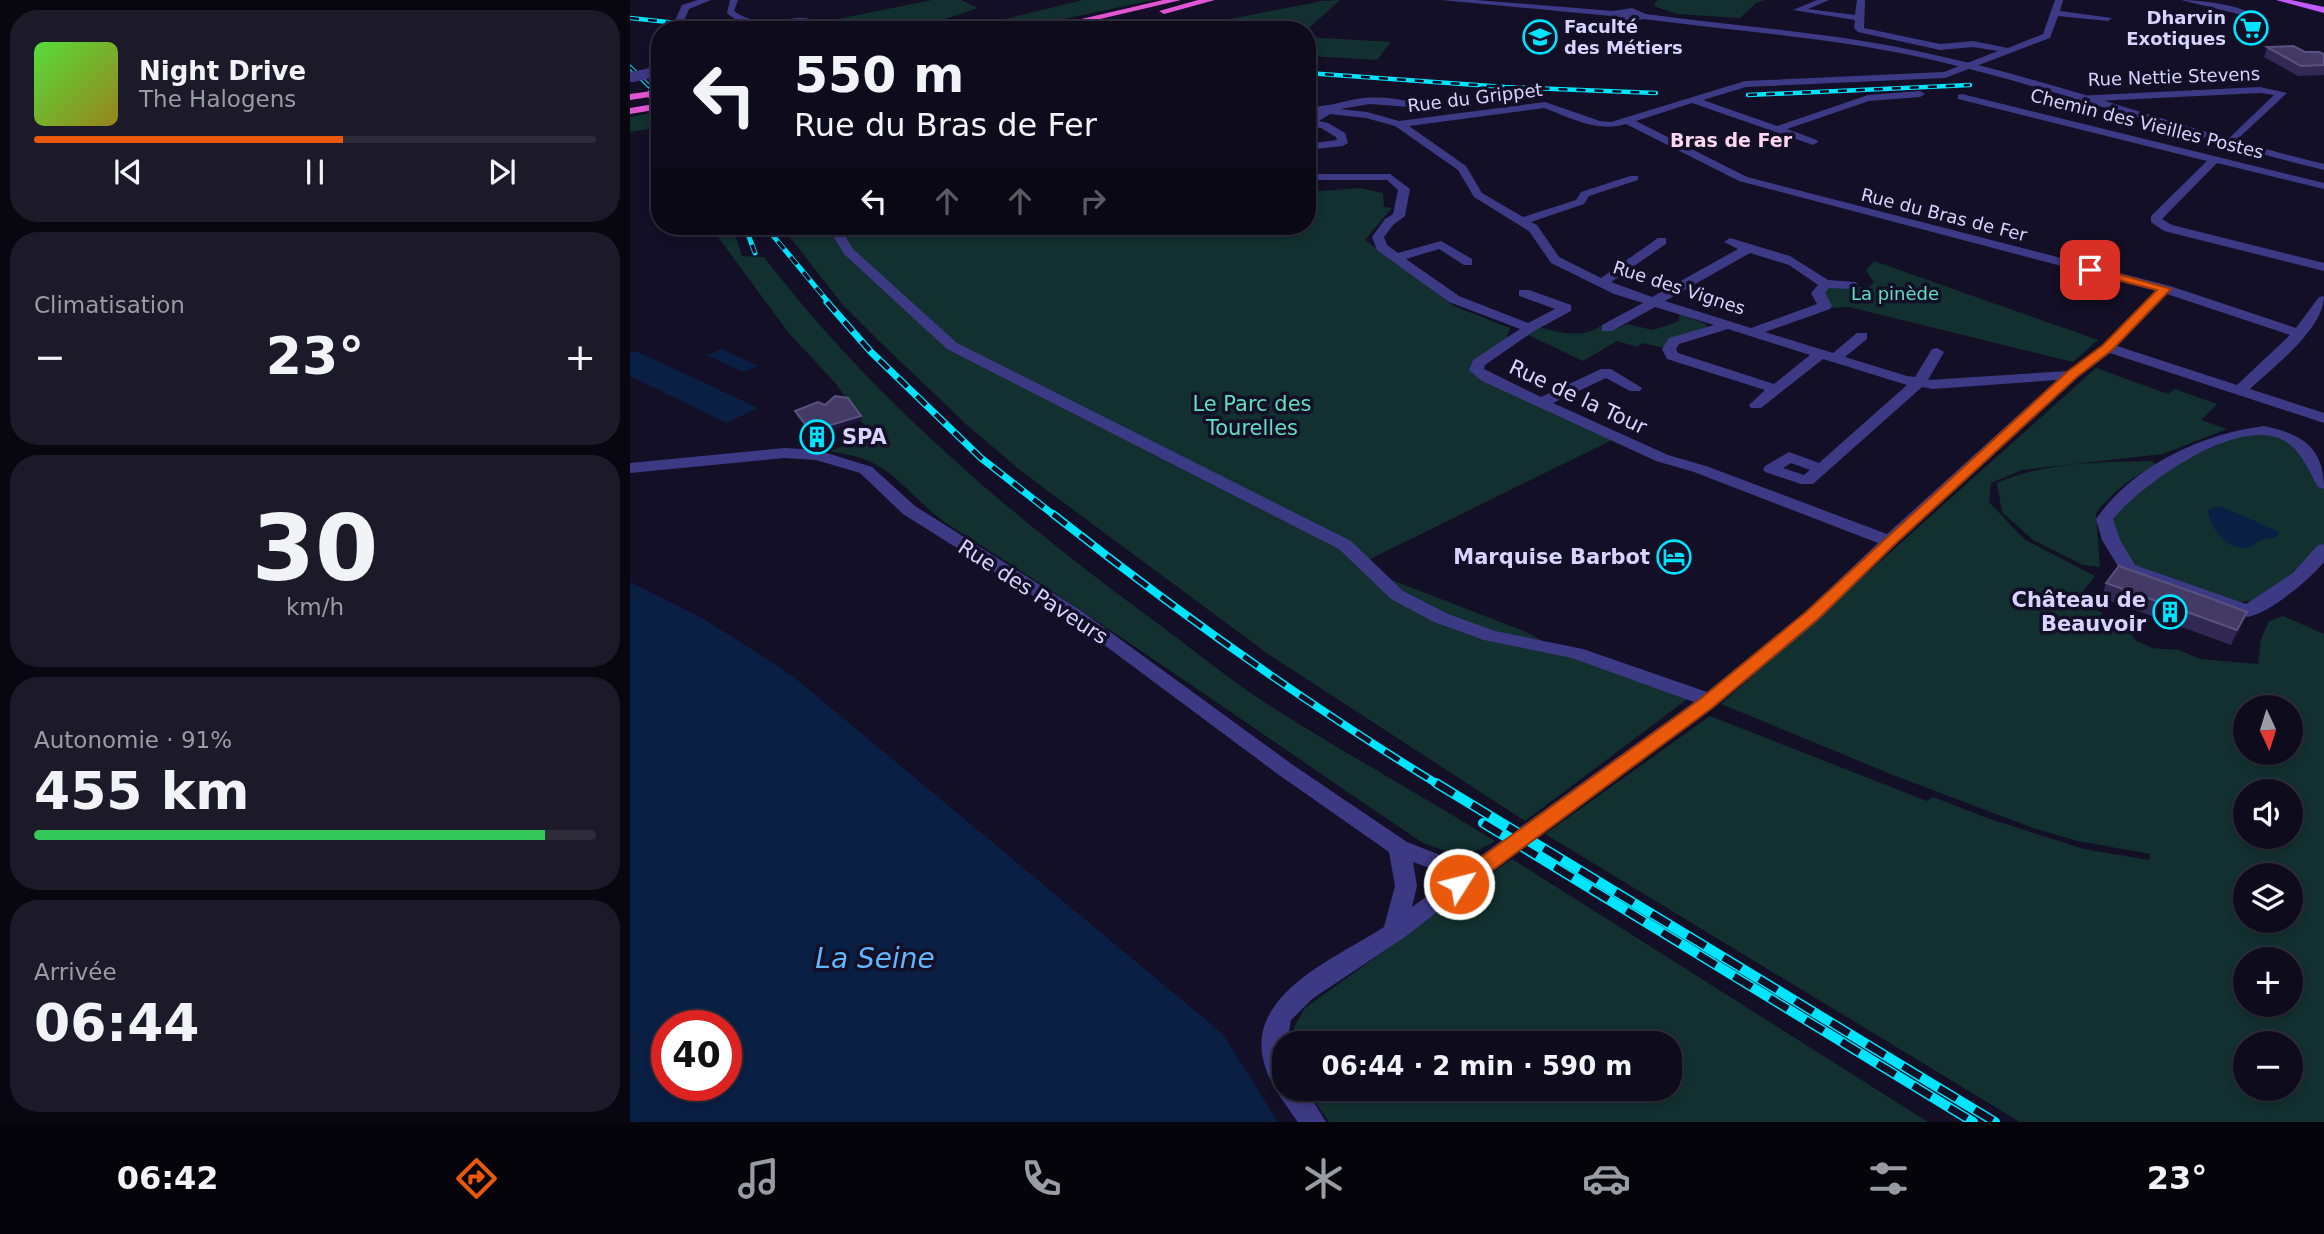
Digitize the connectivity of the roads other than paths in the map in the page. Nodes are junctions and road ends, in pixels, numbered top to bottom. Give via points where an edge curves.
1 (707, 0) edge
2 (734, 0) edge
3 (1176, 0) edge
4 (1210, 0) edge
5 (1445, 0) edge
6 (1825, 0) edge
7 (1861, 0) edge
8 (2059, 0) edge
9 (2185, 0) edge
10 (2280, 0) edge
11 (2295, 0) edge
12 (2310, 0) edge
13 (2324, 6) edge
14 (2055, 13) junction
15 (2253, 18) dead end
16 (1858, 19) junction
17 (2108, 19) dead end
18 (679, 21) edge
19 (755, 21) edge
20 (1081, 21) edge
21 (1115, 21) edge
22 (2010, 51) junction
23 (1970, 66) junction
24 (651, 73) edge
25 (631, 77) edge
26 (1920, 94) dead end
27 (630, 97) edge
28 (1962, 97) dead end
29 (651, 99) edge
30 (2076, 99) junction
31 (1692, 100) junction
32 (651, 101) edge
33 (651, 103) edge
34 (630, 104) edge
35 (1409, 104) dead end
36 (1316, 110) edge
37 (1325, 111) junction
38 (630, 113) edge
39 (1316, 117) edge
40 (1628, 121) junction
41 (1316, 123) edge
42 (1399, 124) junction
43 (1777, 129) junction
44 (1813, 142) dead end
45 (2230, 144) junction
46 (1316, 146) edge
47 (2215, 159) junction
48 (2324, 166) edge
49 (1316, 177) edge
50 (1634, 178) dead end
51 (2324, 186) edge
52 (1522, 222) junction
53 (838, 235) edge
54 (1662, 242) dead end
55 (1730, 242) dead end
56 (1746, 250) junction
57 (1395, 258) junction
58 (1468, 262) dead end
59 (2324, 267) edge
60 (1602, 283) junction
61 (1825, 284) junction
62 (1851, 285) dead end
63 (2165, 289) junction
64 (1524, 293) dead end
65 (2324, 300) edge
66 (1653, 301) junction
67 (1728, 325) junction
68 (1529, 328) junction
69 (1607, 328) dead end
70 (1752, 332) junction
71 (2299, 334) junction
72 (1862, 336) dead end
73 (2108, 348) junction
74 (1937, 352) dead end
75 (1828, 356) junction
76 (2072, 375) junction
77 (1919, 382) junction
78 (1634, 388) dead end
79 (1776, 389) junction
80 (2239, 391) junction
81 (1541, 403) junction
82 (1756, 405) dead end
83 (2293, 408) junction
84 (2324, 418) edge
85 (2272, 431) junction
86 (630, 468) edge
87 (1821, 469) dead end
88 (2324, 484) edge
89 (1889, 541) junction
90 (2324, 549) edge
91 (1709, 700) junction
92 (1399, 848) junction
93 (1480, 868) junction
94 (1394, 932) junction
95 (1275, 1031) edge
96 (1299, 1101) edge
97 (1313, 1122) edge

1 - 18 street via 685,7
2 - 19 street via 730,11
3 - 20 highway
4 - 21 highway
5 - 23 street via 1615,14 1632,11 1866,43
6 - 16 street via 1797,9
7 - 16 street
8 - 14 street
9 - 15 street
10 - 13 main road
11 - 13 main road
12 - 13 main road
14 - 17 street
14 - 22 street via 2047,36
16 - 22 street via 1858,29 1940,47 1973,44
22 - 23 street
23 - 30 street
23 - 31 street via 1938,77 1745,84
24 - 25 street, bridge
26 - 43 street via 1868,98
27 - 29 highway
28 - 47 street, Chemin des Vieilles Postes
30 - 45 street
30 - 45 street, Rue Nettie Stevens via 2260,90 2282,93
31 - 40 street
31 - 43 street
32 - 34 highway
33 - 38 highway
35 - 37 street, Rue du Grippet via 1376,99
36 - 37 street, Rue du Grippet
37 - 39 street
37 - 42 street, Rue du Grippet
40 - 42 street, Rue du Grippet via 1599,124 1556,107 1532,105
40 - 63 street, Rue du Bras de Fer via 1743,178
41 - 46 street via 1341,135 1343,143
42 - 52 street, Rue des Vignes via 1462,168 1478,195
43 - 44 street
45 - 48 street
47 - 51 street, Chemin des Vieilles Postes
47 - 59 street via 2155,219 2157,222
49 - 57 street, Rue de la Tour via 1390,177 1404,189 1399,216 1378,237 1381,247
50 - 52 street
52 - 60 street, Rue des Vignes via 1533,228 1555,260
53 - 91 street via 848,251 952,346 1345,545 1408,601 1491,636 1576,653
54 - 60 street
55 - 56 street
56 - 61 street via 1793,262
56 - 66 street
57 - 58 street via 1441,245
57 - 68 street, Rue de la Tour via 1466,306
60 - 66 street, Rue des Vignes
61 - 62 street
61 - 70 street via 1818,293 1825,306
63 - 71 street, Rue du Bras de Fer
63 - 73 street
64 - 68 street via 1566,308
65 - 71 street
66 - 67 street, Rue des Vignes
66 - 69 street
67 - 70 street, Rue des Vignes
67 - 79 street via 1674,341 1669,349 1672,356
68 - 81 street, Rue de la Tour via 1478,363 1476,370
70 - 75 street, Rue des Vignes
71 - 80 street
72 - 75 street
73 - 76 street
73 - 80 street
74 - 77 street
75 - 77 street, Rue des Vignes
75 - 79 street
76 - 77 street, Rue des Vignes via 1933,385
76 - 89 street
77 - 87 street
78 - 81 street via 1606,372
79 - 82 street
80 - 83 street
81 - 89 street, Rue de la Tour via 1662,458
83 - 84 street
83 - 85 street
85 - 88 street via 2301,447
85 - 90 street via 2245,432 2172,460 2114,503 2104,519 2111,540 2128,569 2248,611 2297,581 2316,564
86 - 92 street, Rue des Paveurs via 784,453 817,455 866,470 944,535 1074,614
89 - 91 street via 1812,615
91 - 93 street
92 - 93 street, Rue des Paveurs via 1438,863
92 - 94 street via 1406,886
93 - 94 street
94 - 95 street via 1293,999 1280,1015
96 - 97 street

